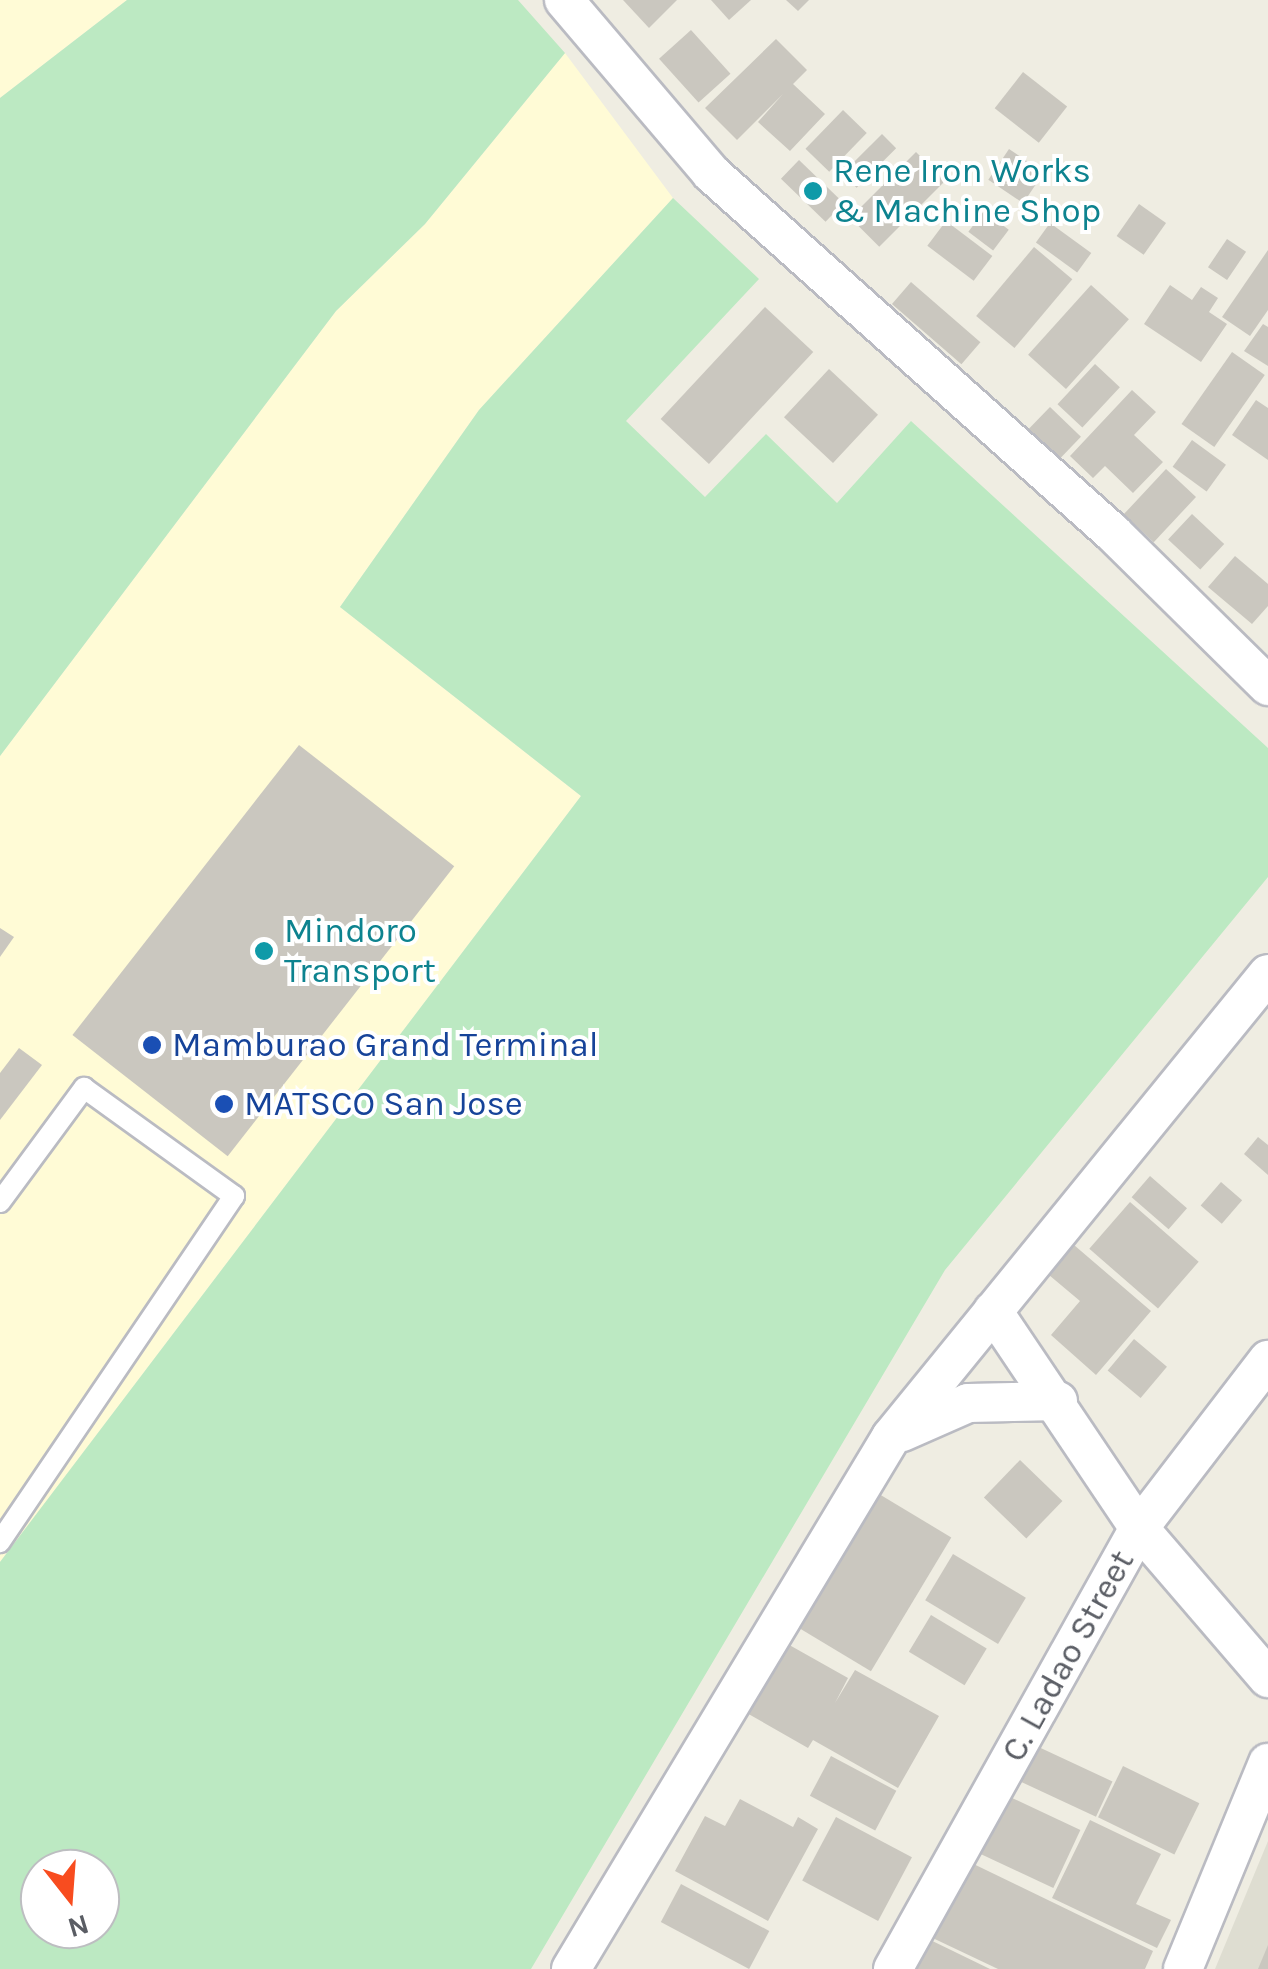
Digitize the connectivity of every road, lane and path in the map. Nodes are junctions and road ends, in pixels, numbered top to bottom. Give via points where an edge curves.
1 (564, 0) edge
2 (1268, 686) edge
3 (1268, 974) edge
4 (0, 1202) edge
5 (993, 1311) junction
6 (1268, 1360) edge
7 (1058, 1402) junction
8 (891, 1437) junction
9 (1140, 1528) junction
10 (0, 1542) edge
11 (1268, 1678) edge
12 (1268, 1763) edge
13 (571, 1969) edge
14 (893, 1969) edge
15 (1183, 1969) edge

1 - 2 street via 711,174 1114,533
3 - 5 street
4 - 10 lane via 84,1088 234,1196
5 - 7 street
5 - 8 street
6 - 9 street, C. Ladao Street
7 - 8 street via 968,1403
7 - 9 street
8 - 13 street
9 - 11 street
9 - 14 street, C. Ladao Street
12 - 15 street

